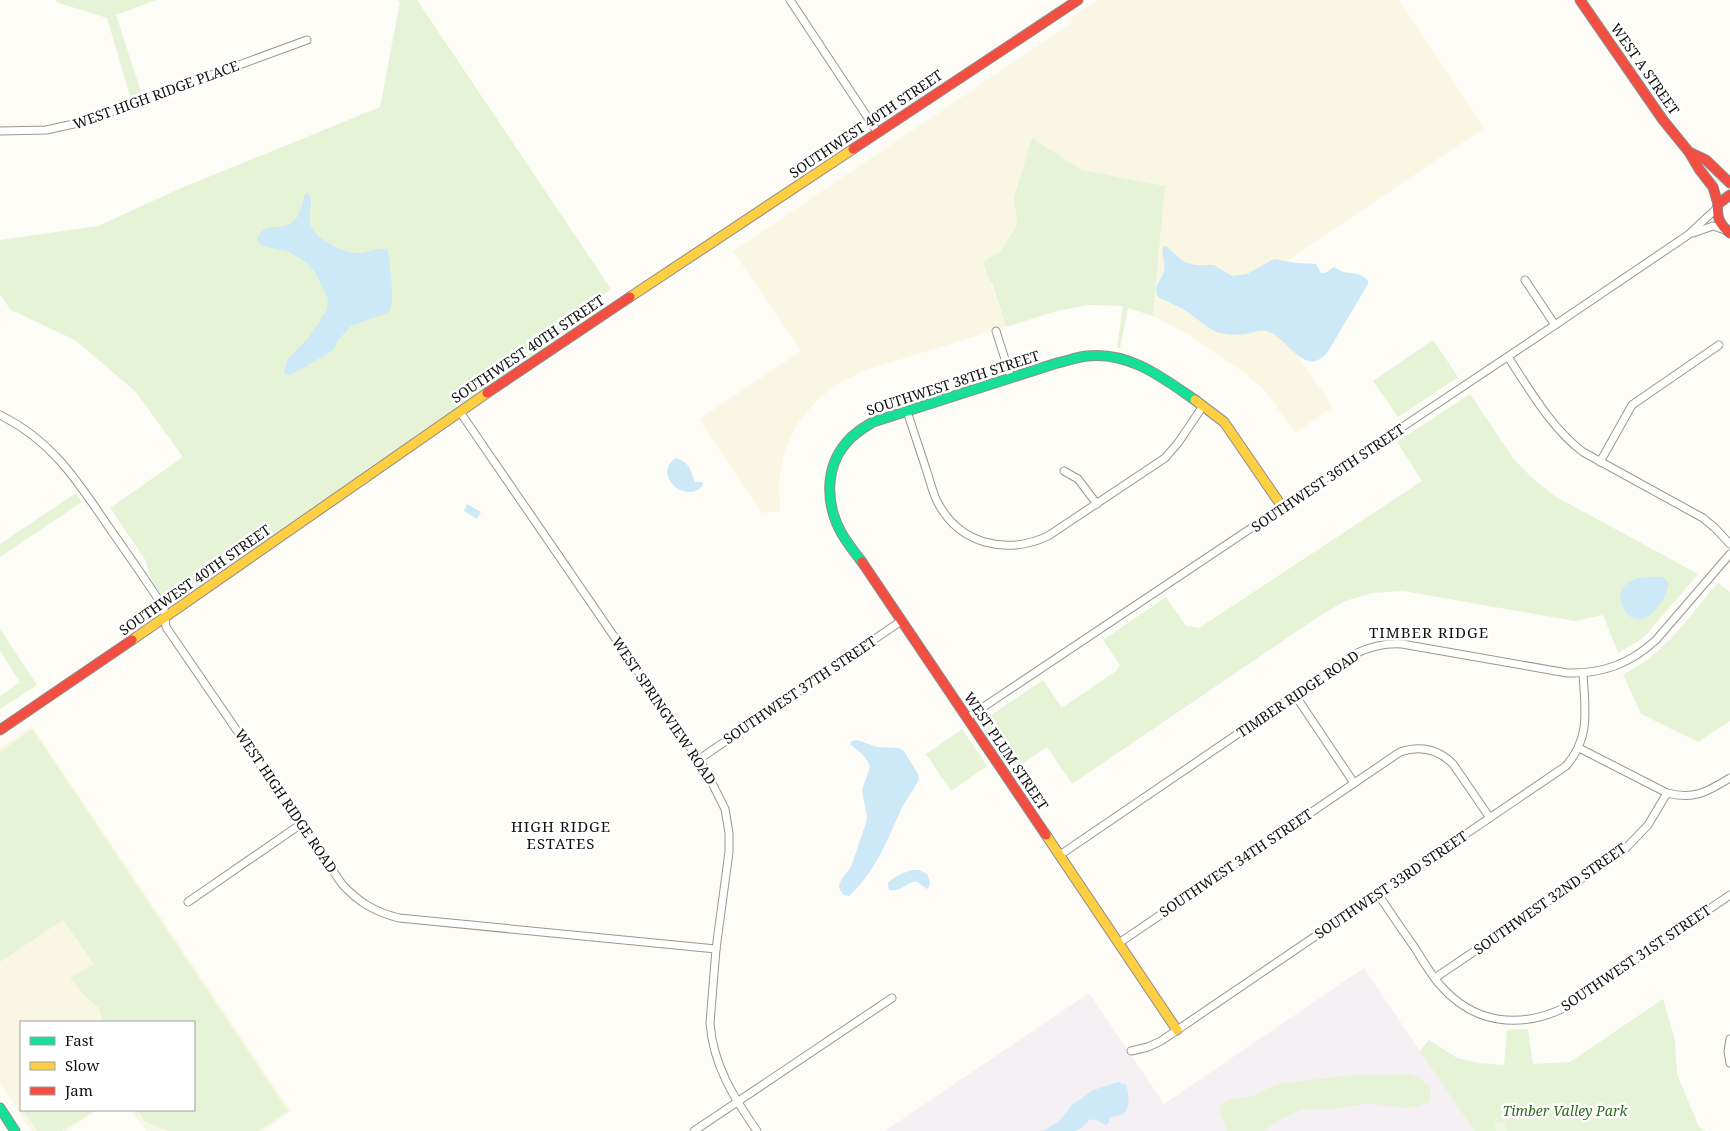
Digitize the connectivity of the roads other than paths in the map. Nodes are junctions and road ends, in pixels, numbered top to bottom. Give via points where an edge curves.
1 (790, 0) edge
2 (1078, 0) edge
3 (1580, 0) edge
4 (307, 40) dead end
5 (0, 131) edge
6 (878, 133) junction
7 (1689, 152) junction
8 (1730, 183) edge
9 (1730, 195) edge
10 (1718, 206) junction
11 (1729, 233) edge
12 (1688, 235) junction
13 (1525, 280) dead end
14 (1555, 325) junction
15 (996, 331) dead end
16 (1719, 345) dead end
17 (1508, 357) junction
18 (1011, 378) junction
19 (1203, 406) junction
20 (907, 411) junction
21 (460, 412) junction
22 (0, 415) edge
23 (1600, 462) junction
24 (1064, 471) dead end
25 (829, 482) joint
26 (1097, 504) junction
27 (1283, 508) junction
28 (1730, 544) edge
29 (1730, 554) edge
30 (166, 617) junction
31 (901, 621) junction
32 (1583, 674) junction
33 (1295, 695) junction
34 (967, 718) junction
35 (0, 730) edge
36 (1579, 748) junction
37 (698, 760) junction
38 (1730, 778) edge
39 (1354, 783) junction
40 (1667, 792) junction
41 (1490, 818) junction
42 (301, 824) junction
43 (1060, 855) junction
44 (1378, 894) junction
45 (1730, 895) edge
46 (188, 902) dead end
47 (1118, 943) junction
48 (716, 950) junction
49 (1435, 978) junction
50 (892, 998) dead end
51 (1178, 1030) junction
52 (1730, 1039) edge
53 (1131, 1051) dead end
54 (1730, 1064) edge
55 (737, 1102) junction
56 (0, 1108) edge
57 (15, 1131) edge
58 (694, 1131) edge
59 (757, 1131) edge

1 - 6 street
2 - 6 main road, SOUTHWEST 40TH STREET
3 - 7 main road, WEST A STREET
4 - 5 street, WEST HIGH RIDGE PLACE via 83,122 46,130
6 - 21 main road, SOUTHWEST 40TH STREET
7 - 8 main road, WEST A STREET via 1706,160
7 - 10 main road, WEST A STREET via 1714,187
9 - 10 main road
10 - 11 main road, WEST A STREET via 1718,221
10 - 12 street, SOUTHWEST 36TH STREET
11 - 12 street, SOUTHWEST 36TH STREET via 1713,226
12 - 14 street, SOUTHWEST 36TH STREET
13 - 14 street
14 - 17 street, SOUTHWEST 36TH STREET
15 - 18 street
16 - 23 street via 1632,405
17 - 23 street via 1561,433
17 - 27 street, SOUTHWEST 36TH STREET
18 - 19 main road, SOUTHWEST 38TH STREET via 1087,356 1116,358 1147,368
18 - 20 main road, SOUTHWEST 38TH STREET
19 - 26 street via 1165,458
19 - 27 main road, SOUTHWEST 38TH STREET via 1231,431
20 - 25 main road, SOUTHWEST 38TH STREET via 873,422 856,433 838,455
20 - 26 street via 934,493 943,510 960,529 977,539 1017,546 1040,540
21 - 30 main road, SOUTHWEST 40TH STREET
21 - 37 street, WEST SPRINGVIEW ROAD
22 - 30 street, WEST HIGH RIDGE ROAD via 43,444 76,478 164,608
23 - 28 street via 1703,518
24 - 26 street via 1078,479
25 - 31 main road, WEST PLUM STREET via 830,504 836,523
27 - 34 street, SOUTHWEST 36TH STREET
29 - 32 street, TIMBER RIDGE ROAD via 1646,649 1613,668
30 - 35 main road, SOUTHWEST 40TH STREET
30 - 42 street, WEST HIGH RIDGE ROAD via 166,627
31 - 34 main road, WEST PLUM STREET
31 - 37 street, SOUTHWEST 37TH STREET
32 - 33 street, TIMBER RIDGE ROAD via 1391,643 1366,648
32 - 36 street, SOUTHWEST 33RD STREET via 1586,723
33 - 39 street
33 - 43 street, TIMBER RIDGE ROAD
34 - 43 main road, WEST PLUM STREET
36 - 40 street
36 - 41 street, SOUTHWEST 33RD STREET via 1561,769
37 - 48 street, WEST SPRINGVIEW ROAD via 720,797 728,826 729,852
38 - 40 street via 1704,794 1685,796
39 - 41 street, SOUTHWEST 34TH STREET via 1400,752 1428,749 1454,764
39 - 47 street, SOUTHWEST 34TH STREET
40 - 49 street, SOUTHWEST 32ND STREET via 1648,825 1624,849
41 - 44 street, SOUTHWEST 33RD STREET
42 - 46 street
42 - 48 street, WEST HIGH RIDGE ROAD via 351,894 387,915
43 - 47 main road, WEST PLUM STREET
44 - 49 street, SOUTHWEST 31ST STREET
44 - 51 street, SOUTHWEST 33RD STREET
45 - 49 street, SOUTHWEST 31ST STREET via 1564,1008 1540,1017 1512,1021 1480,1014 1462,1005
47 - 51 main road, WEST PLUM STREET
48 - 55 street, WEST SPRINGVIEW ROAD via 710,1023 712,1046
50 - 55 street
51 - 53 street, SOUTHWEST 33RD STREET via 1148,1047
52 - 54 street
55 - 58 street
55 - 59 street, WEST SPRINGVIEW ROAD
56 - 57 main road

